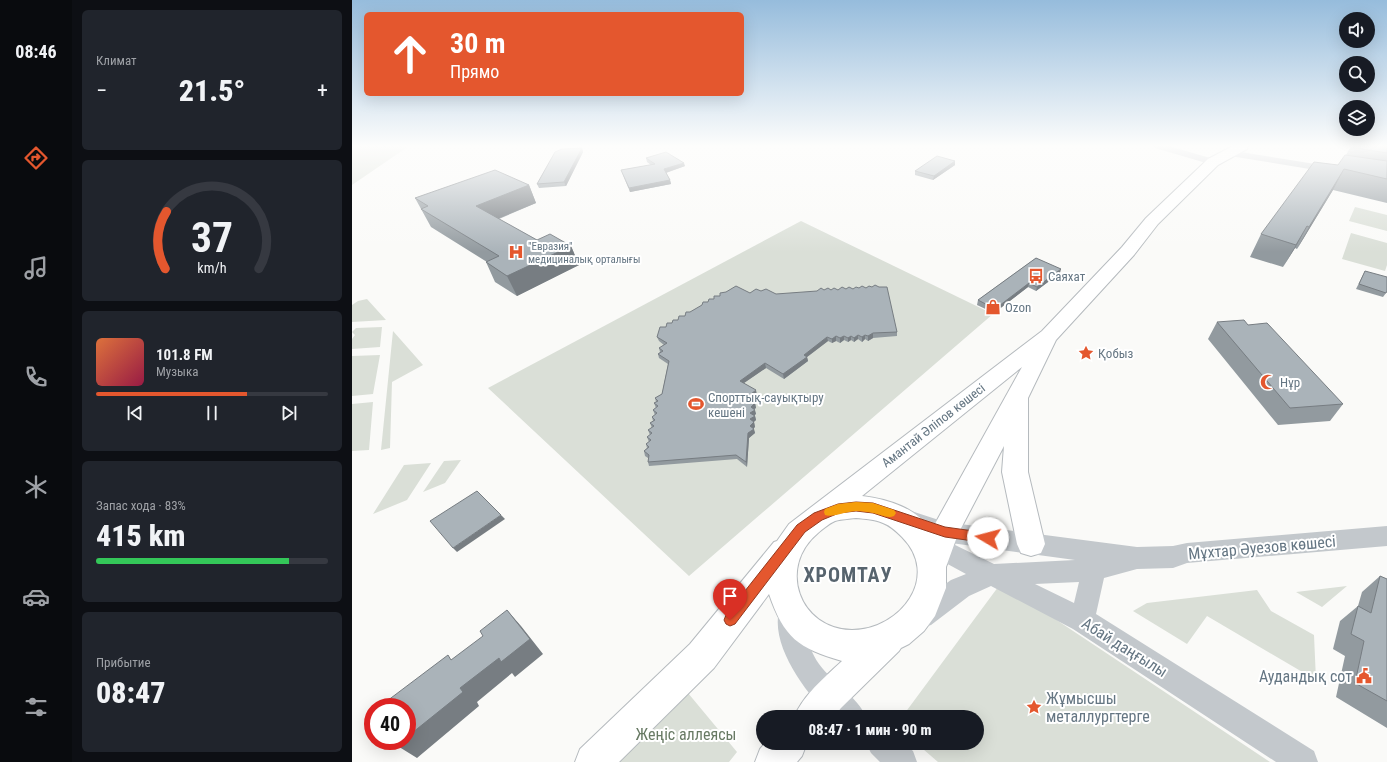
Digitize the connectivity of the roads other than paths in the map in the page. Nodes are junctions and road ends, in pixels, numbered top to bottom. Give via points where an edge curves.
1 (1193, 182) edge
2 (1049, 335) junction
3 (1018, 395) junction
4 (818, 516) junction
5 (1387, 536) edge
6 (1031, 544) junction
7 (788, 545) junction
8 (939, 549) junction
9 (1137, 558) junction
10 (1094, 570) junction
11 (992, 575) junction
12 (789, 611) junction
13 (1082, 620) junction
14 (900, 632) junction
15 (831, 710) edge
16 (783, 750) edge
17 (889, 750) edge
18 (593, 762) edge
19 (773, 762) edge
20 (902, 762) edge
21 (1302, 762) edge

1 - 2 main road, Амантай Әліпов көшесі via 1152,221 1128,251
2 - 3 main road, Амантай Әліпов көшесі
2 - 4 main road, Амантай Әліпов көшесі
3 - 6 main road via 1015,472
3 - 8 main road, Амантай Әліпов көшесі
4 - 7 main road, Амантай Әліпов көшесі via 801,529
4 - 8 main road via 838,509 873,508 904,521 926,547
5 - 9 street, Мұхтар Әуезов көшесі via 1187,553 1173,557
6 - 8 street, Мұхтар Әуезов көшесі
6 - 9 street, Мұхтар Әуезов көшесі
7 - 12 main road via 781,566 781,589
7 - 18 main road, Амантай Әліпов көшесі via 702,656
8 - 11 street, Абай даңғылы
8 - 14 main road via 924,607
9 - 10 street, Мұхтар Әуезов көшесі
10 - 11 street, Мұхтар Әуезов көшесі
10 - 13 street
11 - 13 street, Абай даңғылы
11 - 14 street, Мұхтар Әуезов көшесі via 960,588
12 - 14 main road via 803,627 821,639 843,645 866,645
12 - 15 street via 799,656
13 - 21 street, Абай даңғылы
14 - 15 main road
16 - 19 main road
17 - 20 street

